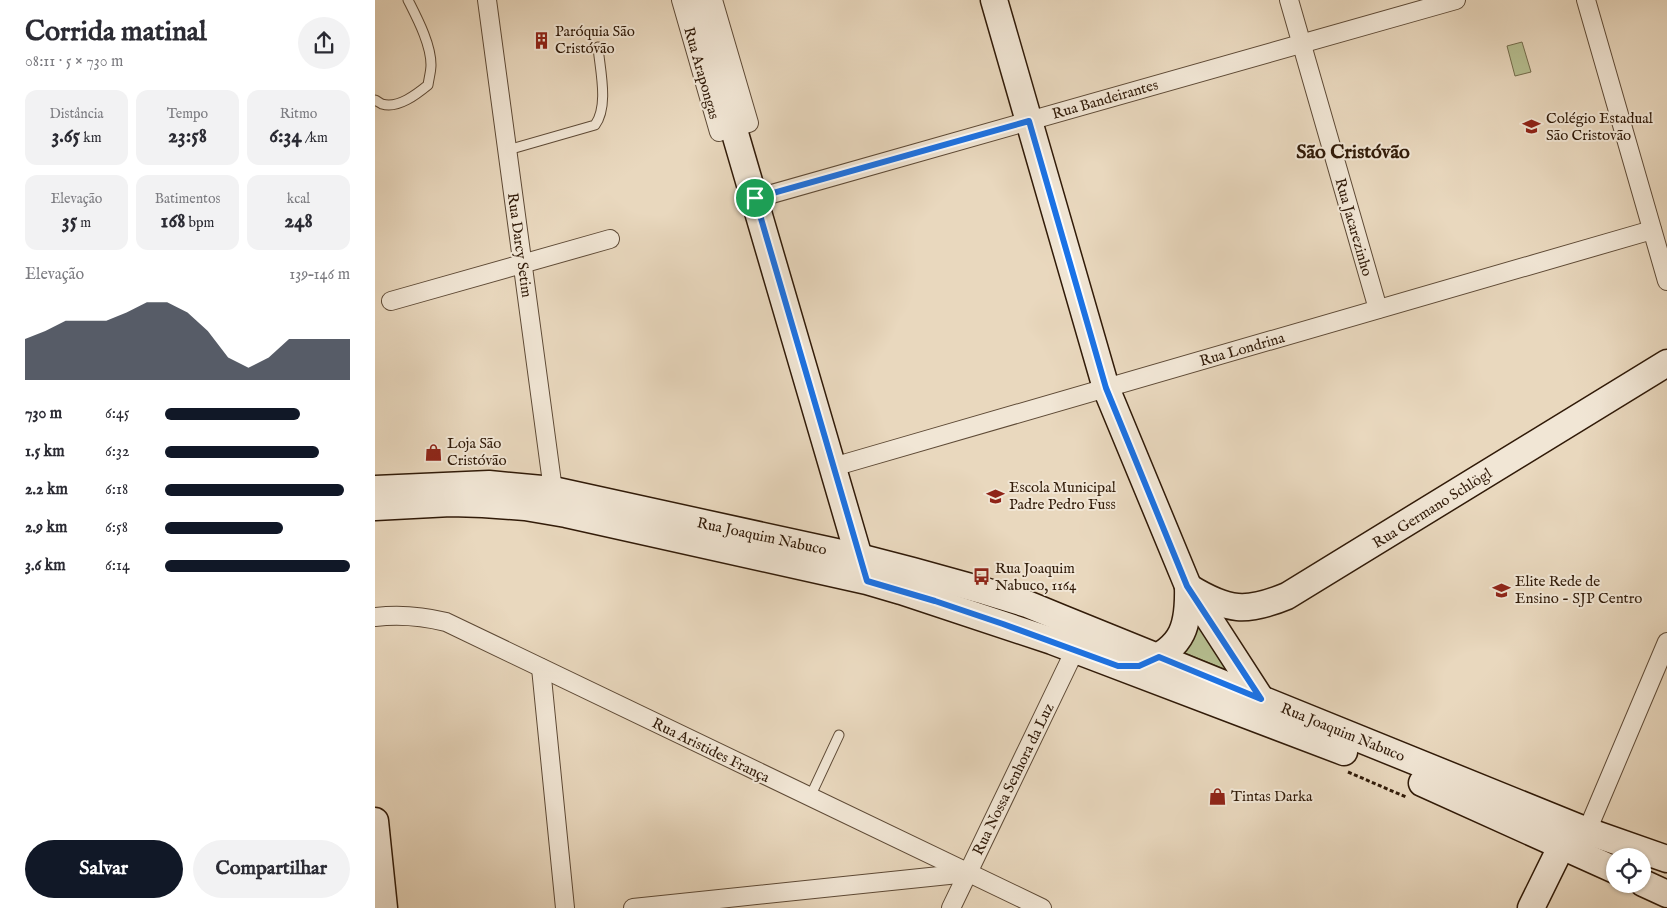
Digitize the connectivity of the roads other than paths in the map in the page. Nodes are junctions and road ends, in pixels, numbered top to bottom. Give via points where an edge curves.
1 (408, 0) edge
2 (487, 0) edge
3 (681, 0) edge
4 (696, 0) edge
5 (713, 0) edge
6 (993, 0) edge
7 (1289, 0) edge
8 (1456, 0) edge
9 (1585, 0) edge
10 (1301, 44) junction
11 (599, 47) dead end
12 (375, 100) edge
13 (1029, 121) junction
14 (733, 128) junction
15 (507, 150) junction
16 (755, 198) junction
17 (1652, 230) junction
18 (610, 239) dead end
19 (523, 264) junction
20 (1667, 281) edge
21 (391, 301) dead end
22 (1378, 309) junction
23 (1667, 363) edge
24 (1106, 388) junction
25 (833, 467) junction
26 (375, 489) edge
27 (553, 490) junction
28 (375, 507) edge
29 (863, 569) junction
30 (1187, 586) junction
31 (375, 617) edge
32 (1667, 642) edge
33 (1075, 650) junction
34 (1159, 657) junction
35 (1118, 666) junction
36 (541, 668) junction
37 (1261, 699) junction
38 (839, 735) dead end
39 (810, 797) junction
40 (375, 822) edge
41 (1587, 831) junction
42 (1562, 845) junction
43 (1667, 860) edge
44 (1606, 866) edge
45 (968, 873) junction
46 (1651, 887) edge
47 (1667, 894) edge
48 (384, 908) edge
49 (565, 908) edge
50 (633, 908) edge
51 (951, 908) edge
52 (1042, 908) edge
53 (1531, 908) edge

1 - 12 lane via 427,44 431,64 428,85 416,95 395,104
2 - 15 street, Rua Darcy Setim
3 - 14 street, Rua Arapongas via 719,132
4 - 14 main road, Rua Arapongas
5 - 14 street, Rua Arapongas via 749,123
6 - 13 main road
7 - 10 street, Rua Jacarezinho
8 - 10 street, Rua Bandeirantes
9 - 17 street
10 - 13 street, Rua Bandeirantes
10 - 22 street, Rua Jacarezinho
11 - 15 lane via 603,102 601,117 595,125
13 - 16 street, Rua Bandeirantes
13 - 24 main road
14 - 16 main road, Rua Arapongas
15 - 19 street, Rua Darcy Setim
16 - 25 main road, Rua Arapongas
17 - 20 street
17 - 22 street, Rua Londrina
18 - 19 street
19 - 21 street
19 - 27 street, Rua Darcy Setim
22 - 24 street, Rua Londrina
23 - 30 main road, Rua Germano Schlögl via 1287,596 1268,604 1237,607 1222,605
24 - 25 street, Rua Londrina
24 - 30 main road
25 - 29 main road, Rua Arapongas
26 - 27 main road, Rua Joaquim Nabuco via 489,484
27 - 29 main road, Rua Joaquim Nabuco
28 - 29 main road, Rua Joaquim Nabuco via 451,503 525,507
29 - 33 main road, Rua Joaquim Nabuco via 952,607
29 - 34 main road, Rua Joaquim Nabuco via 959,583 1027,604
30 - 34 main road via 1189,607 1184,629 1179,639
30 - 37 main road
31 - 36 street, Rua Aristides França via 410,615 446,622
32 - 41 street
33 - 35 main road, Rua Joaquim Nabuco
33 - 45 street, Rua Nossa Senhora da Luz
34 - 35 main road via 1139,666
34 - 37 main road, Rua Joaquim Nabuco
35 - 42 main road, Rua Joaquim Nabuco via 1375,763
36 - 39 street, Rua Aristides França
36 - 49 street
37 - 41 main road, Rua Joaquim Nabuco
38 - 39 lane
39 - 45 street, Rua Aristides França
40 - 48 main road
41 - 43 main road, Rua Joaquim Nabuco
42 - 44 main road, Rua Joaquim Nabuco
42 - 53 main road
45 - 50 street
45 - 51 street, Rua Nossa Senhora da Luz
45 - 52 street, Rua Aristides França
46 - 47 main road

